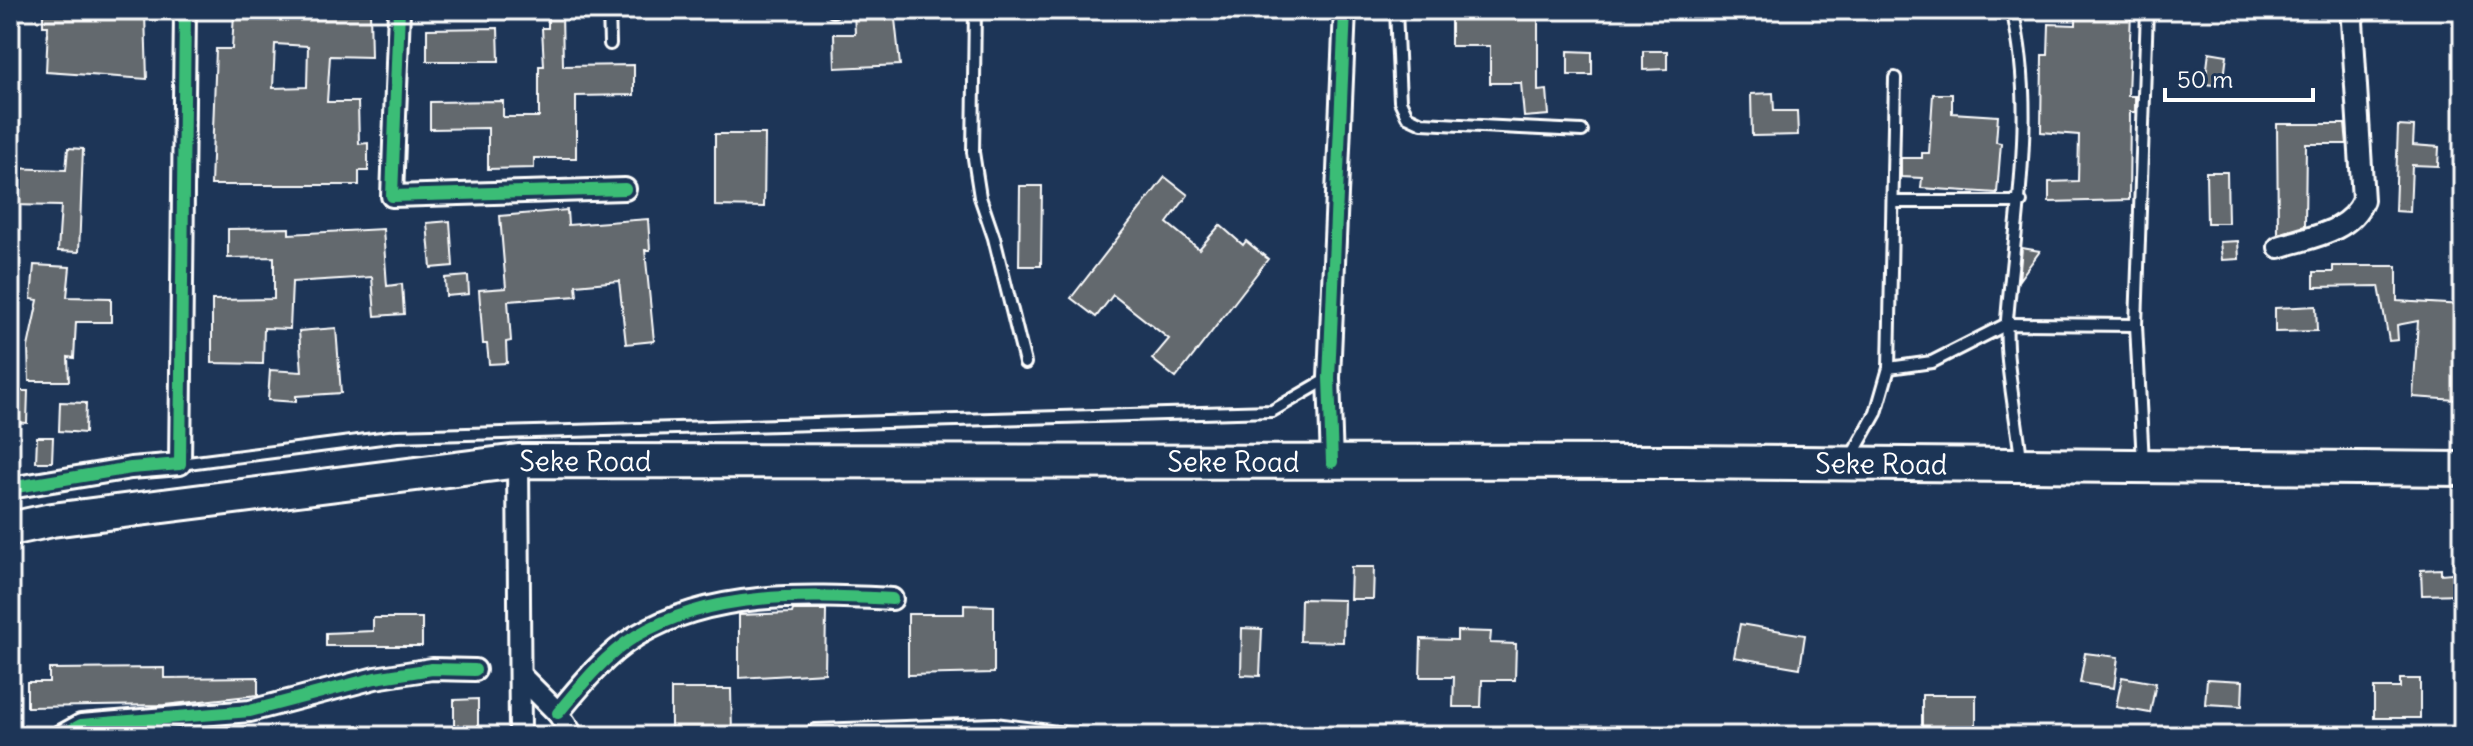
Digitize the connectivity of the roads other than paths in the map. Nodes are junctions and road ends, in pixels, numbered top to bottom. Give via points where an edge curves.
1 (185, 10) edge
2 (399, 10) edge
3 (609, 10) edge
4 (975, 10) edge
5 (1345, 10) edge
6 (1396, 10) edge
7 (2012, 10) edge
8 (2147, 10) edge
9 (2355, 10) edge
10 (610, 44) dead end
11 (1895, 78) dead end
12 (1582, 131) dead end
13 (625, 189) dead end
14 (1893, 202) junction
15 (2021, 202) junction
16 (2279, 247) dead end
17 (2007, 324) junction
18 (2136, 325) junction
19 (1025, 363) dead end
20 (1889, 368) junction
21 (1329, 378) junction
22 (518, 461) junction
23 (1332, 462) junction
24 (180, 464) junction
25 (1848, 464) junction
26 (2143, 465) junction
27 (2022, 466) junction
28 (2463, 469) edge
29 (10, 488) edge
30 (10, 529) edge
31 (892, 599) dead end
32 (475, 670) dead end
33 (521, 676) junction
34 (558, 713) junction
35 (61, 736) edge
36 (520, 736) edge
37 (573, 736) edge
38 (807, 736) edge
39 (1089, 736) edge

1 - 24 street
2 - 13 street via 392,196
3 - 10 lane
4 - 19 lane via 973,152
5 - 21 street
6 - 12 lane via 1400,101 1407,116 1422,123
7 - 15 lane via 2021,45
8 - 18 lane
9 - 16 street via 2363,200 2357,216 2337,228
11 - 14 lane
14 - 15 lane
14 - 20 lane
15 - 17 lane
17 - 18 lane
17 - 20 lane via 1932,362
17 - 27 lane
18 - 26 lane
20 - 25 lane via 1876,413
21 - 23 street
21 - 24 lane via 1272,411 397,436
22 - 23 main road, Seke Road
22 - 30 main road, Seke Road
22 - 33 street
23 - 25 main road, Seke Road
24 - 29 street
25 - 27 main road, Seke Road
26 - 27 main road, Seke Road
26 - 28 main road, Seke Road
31 - 34 street via 797,595 739,601 681,617 636,636 591,672
32 - 35 street via 432,669 375,678 250,711 81,725
33 - 34 street
33 - 36 street
34 - 37 street
38 - 39 lane via 815,730 995,724

